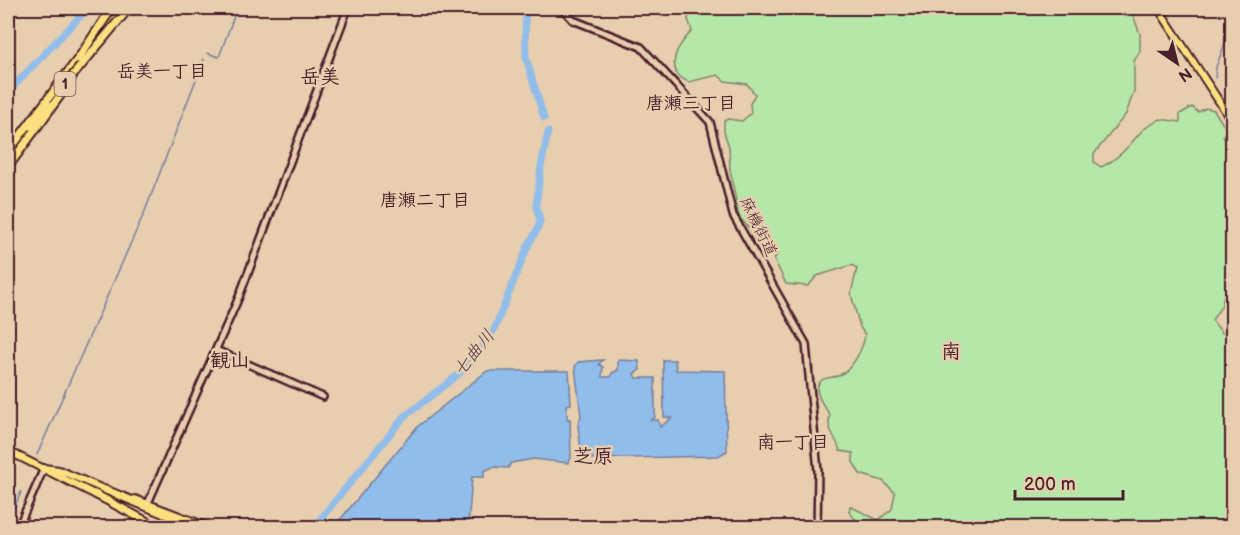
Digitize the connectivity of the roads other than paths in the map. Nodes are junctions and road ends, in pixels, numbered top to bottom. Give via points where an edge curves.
1 (115, 8) edge
2 (126, 8) edge
3 (348, 8) edge
4 (562, 8) edge
5 (1171, 8) edge
6 (1159, 9) edge
7 (1233, 122) edge
8 (8, 148) edge
9 (8, 160) edge
10 (8, 167) edge
11 (216, 350) junction
12 (323, 397) dead end
13 (8, 451) edge
14 (44, 468) junction
15 (106, 490) junction
16 (95, 494) junction
17 (148, 503) junction
18 (18, 528) edge
19 (152, 528) edge
20 (159, 528) edge
21 (199, 528) edge
22 (211, 528) edge
23 (818, 528) edge

1 - 8 highway, 1
1 - 8 highway, 1, bridge
2 - 9 highway, 1, bridge
2 - 10 highway, 1
3 - 11 street
4 - 23 street, 麻機街道 via 573,20 641,47 710,122 733,215 804,339 818,471
5 - 6 street
6 - 7 main road
11 - 12 street
11 - 17 street
13 - 14 main road
14 - 15 main road via 59,470
14 - 16 main road
14 - 18 street
15 - 17 main road
15 - 21 highway
16 - 19 main road
16 - 20 highway
17 - 22 main road

